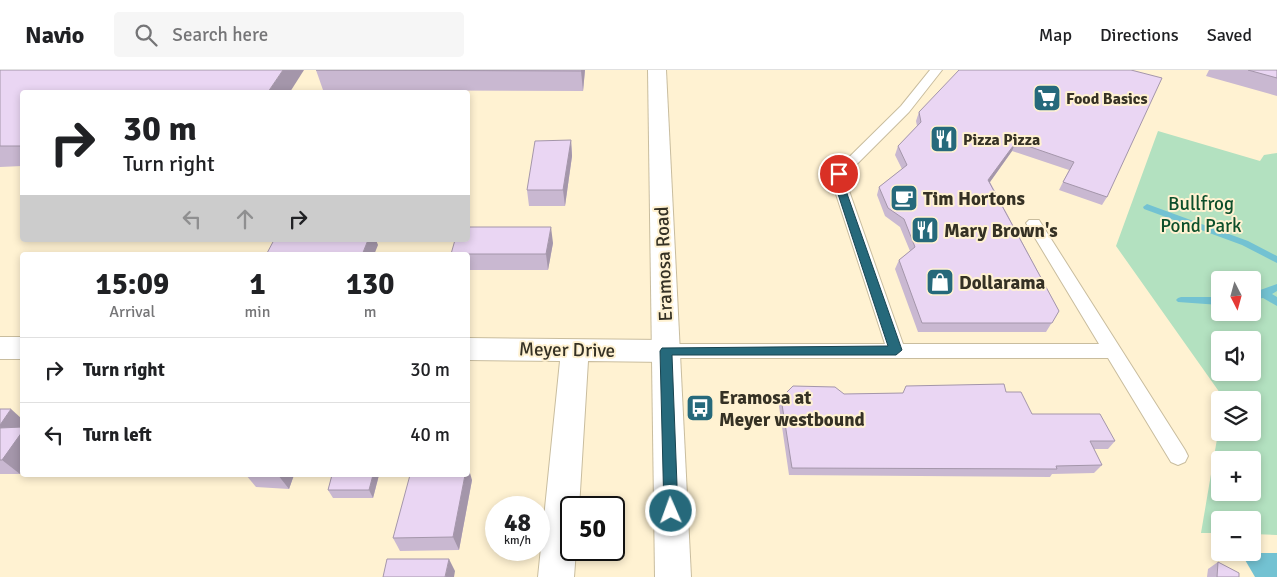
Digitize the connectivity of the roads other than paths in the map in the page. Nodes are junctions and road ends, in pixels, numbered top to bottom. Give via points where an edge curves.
1 (657, 70) edge
2 (936, 70) edge
3 (1034, 223) dead end
4 (0, 348) edge
5 (20, 348) edge
6 (470, 349) edge
7 (575, 349) junction
8 (896, 350) junction
9 (666, 351) junction
10 (1113, 351) junction
11 (1178, 456) dead end
12 (556, 577) edge
13 (673, 577) edge

1 - 9 main road, Eramosa Road
2 - 8 lane via 905,110 839,174
3 - 10 lane
4 - 5 main road
6 - 7 main road, Meyer Drive
7 - 9 main road, Meyer Drive
7 - 12 main road
8 - 9 lane
8 - 10 lane
9 - 13 main road, Eramosa Road
10 - 11 lane

